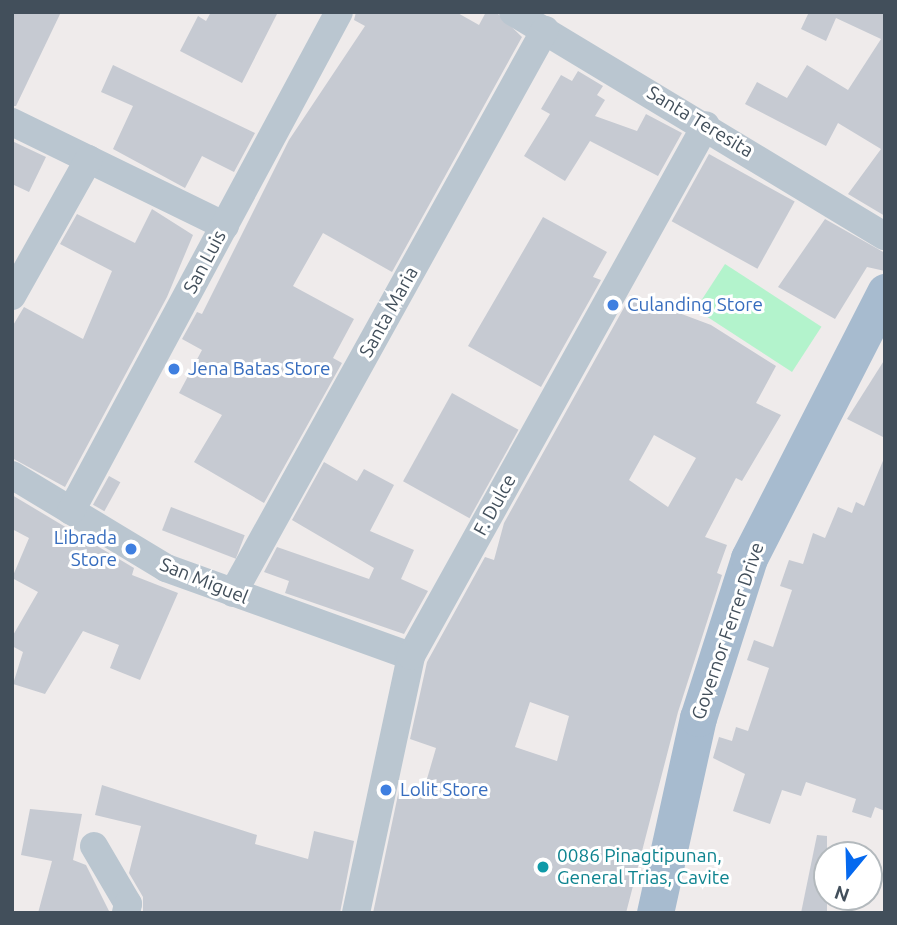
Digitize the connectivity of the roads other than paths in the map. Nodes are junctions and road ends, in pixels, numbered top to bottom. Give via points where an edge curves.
1 (339, 12) edge
2 (513, 12) edge
3 (545, 30) junction
4 (12, 122) edge
5 (706, 125) junction
6 (89, 159) junction
7 (225, 226) junction
8 (885, 236) edge
9 (885, 292) edge
10 (12, 296) edge
11 (12, 475) edge
12 (71, 511) junction
13 (233, 593) junction
14 (411, 656) junction
15 (94, 846) dead end
16 (127, 913) edge
17 (356, 913) edge
18 (655, 913) edge

1 - 7 street, San Luis
2 - 3 street, Santa Teresita
3 - 5 street, Santa Teresita
3 - 13 street, Santa Maria
4 - 6 street
5 - 8 street, Santa Teresita
5 - 14 street, F. Dulce
6 - 7 street
6 - 10 street
7 - 12 street, San Luis
9 - 18 main road, Governor Ferrer Drive via 749,558 698,718
11 - 12 street, San Miguel
12 - 13 street, San Miguel via 166,568
13 - 14 street, San Miguel
14 - 17 street, F. Dulce
15 - 16 street via 128,904

